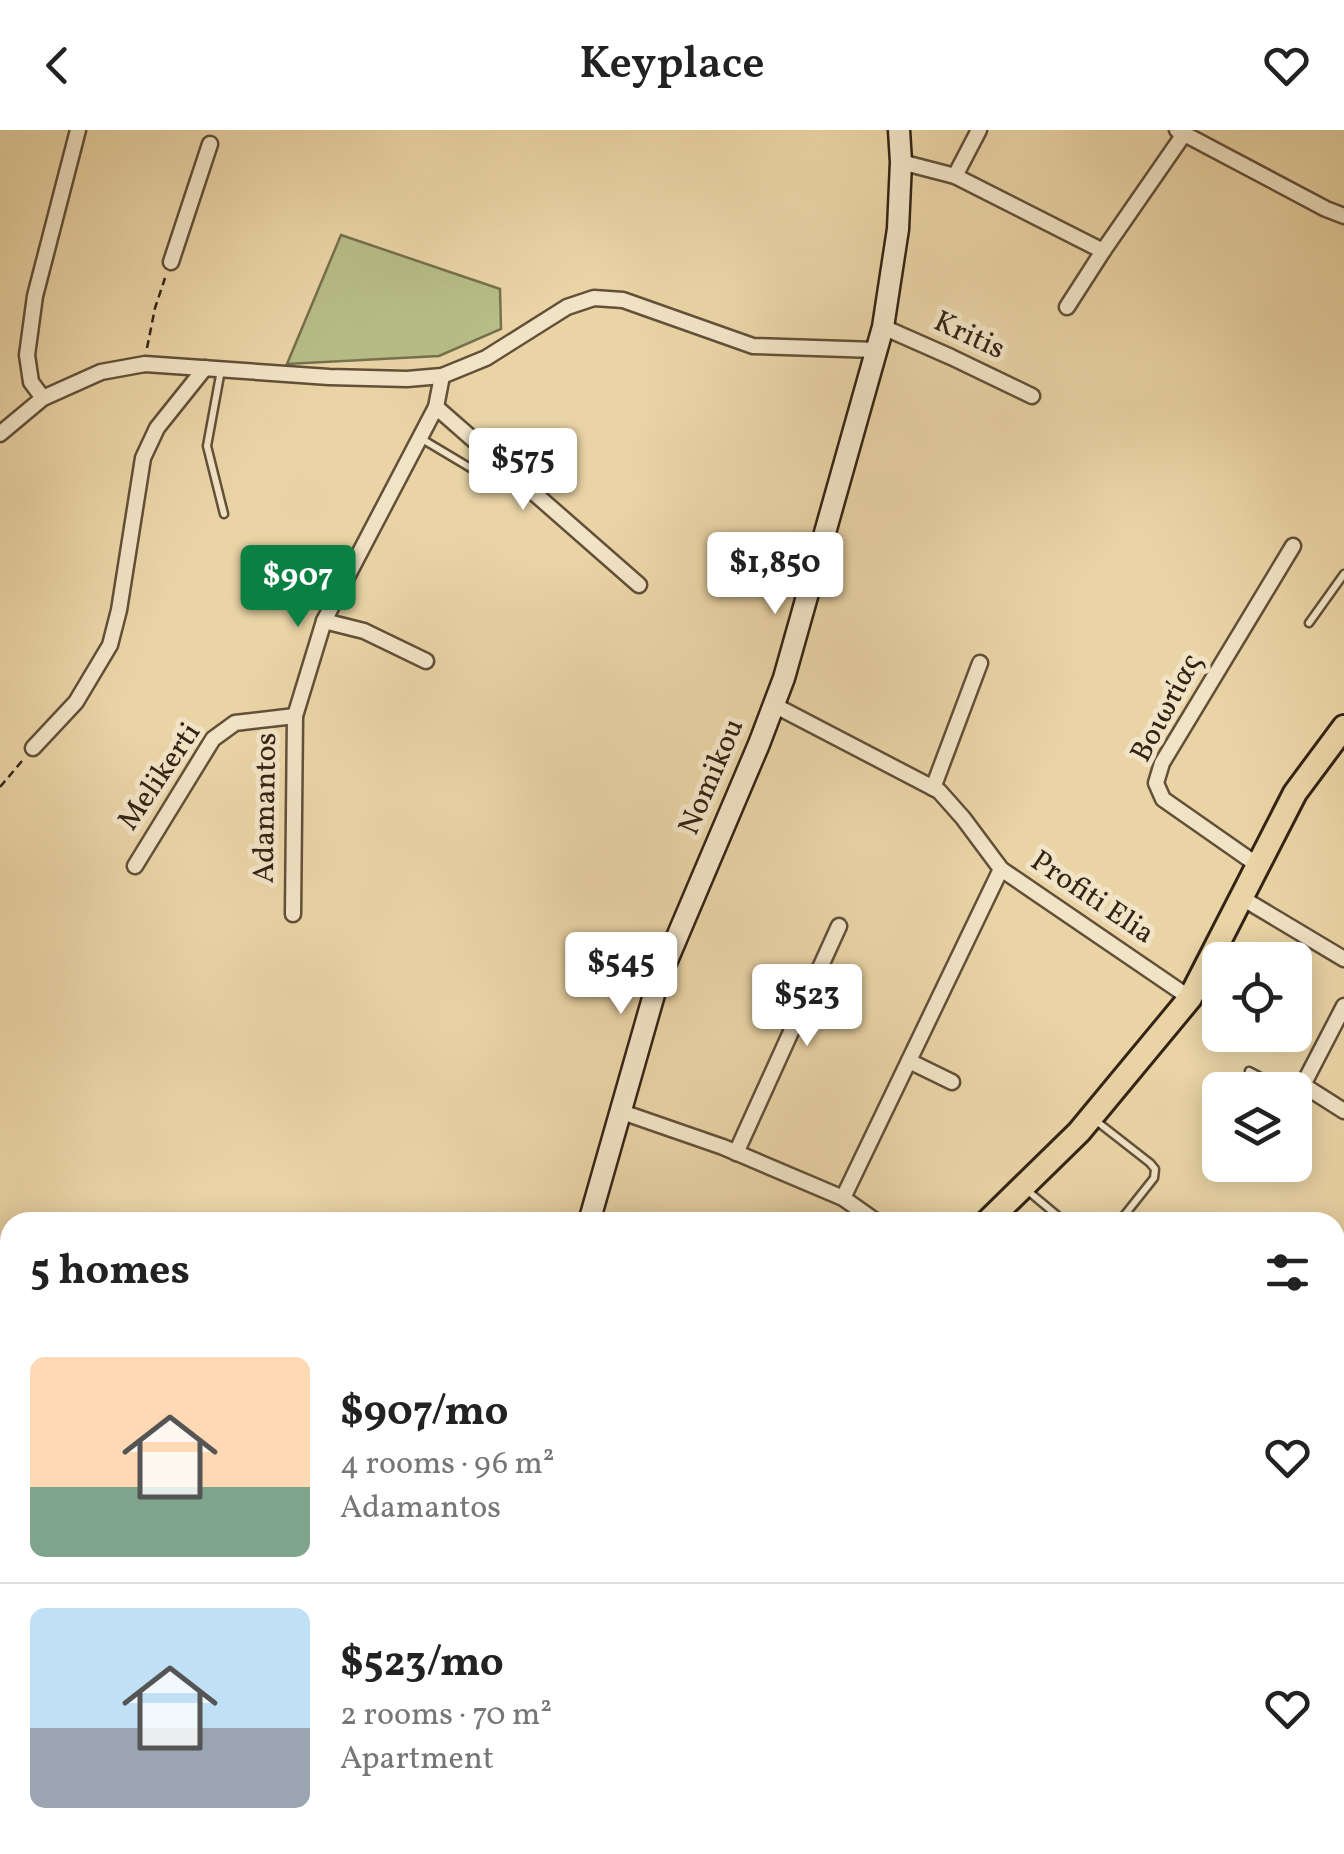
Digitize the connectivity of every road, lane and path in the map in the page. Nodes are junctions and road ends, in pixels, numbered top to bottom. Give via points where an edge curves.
1 (78, 130) edge
2 (899, 130) edge
3 (980, 130) edge
4 (1180, 132) edge
5 (210, 144) dead end
6 (901, 162) junction
7 (955, 176) junction
8 (1344, 216) edge
9 (1103, 251) junction
10 (170, 262) joint
11 (1067, 307) dead end
12 (883, 327) junction
13 (876, 350) junction
14 (144, 364) junction
15 (213, 368) junction
16 (442, 376) junction
17 (1032, 396) dead end
18 (43, 398) junction
19 (436, 407) junction
20 (0, 434) edge
21 (420, 438) junction
22 (494, 482) dead end
23 (224, 514) dead end
24 (1293, 546) dead end
25 (1344, 574) edge
26 (639, 585) dead end
27 (324, 621) junction
28 (1309, 622) dead end
29 (426, 660) dead end
30 (980, 663) dead end
31 (774, 705) junction
32 (295, 716) junction
33 (1344, 727) edge
34 (33, 748) joint
35 (0, 787) edge
36 (932, 788) junction
37 (1256, 864) junction
38 (135, 866) dead end
39 (1001, 869) junction
40 (1242, 898) junction
41 (293, 914) dead end
42 (839, 926) dead end
43 (1344, 959) edge
44 (1190, 998) junction
45 (1344, 1006) edge
46 (909, 1061) junction
47 (1308, 1072) edge
48 (952, 1082) dead end
49 (1312, 1095) edge
50 (1344, 1111) edge
51 (622, 1112) junction
52 (1092, 1117) junction
53 (736, 1153) junction
54 (1023, 1186) junction
55 (843, 1198) junction
56 (592, 1212) edge
57 (863, 1212) edge
58 (996, 1212) edge
59 (1053, 1212) edge
60 (1127, 1212) edge

1 - 18 street via 26,354 31,382
2 - 6 street, Nomikou
3 - 7 street
4 - 8 street
4 - 9 street
5 - 10 street
6 - 7 street
6 - 12 street, Nomikou
7 - 9 street
9 - 11 street
10 - 14 path
12 - 13 street, Nomikou
12 - 17 street, Kritis
13 - 16 street via 753,346 623,300 594,298
13 - 31 street, Nomikou
14 - 15 street
14 - 18 street via 101,372
15 - 16 street
15 - 23 lane via 207,446
15 - 34 street via 176,402 142,458 110,645 76,702
16 - 19 street, Adamantos
18 - 20 street
19 - 21 street, Adamantos
19 - 26 street
21 - 22 lane
21 - 27 street, Adamantos
24 - 37 street, Βοιωτίας via 1162,762 1156,783 1163,799
25 - 28 lane
27 - 29 street
27 - 32 street, Adamantos
30 - 36 street
31 - 36 street, Profiti Elia
31 - 51 street, Nomikou via 657,984
32 - 38 street, Melikerti via 235,723 213,739
32 - 41 street, Adamantos
33 - 37 main road via 1294,792
34 - 35 path
36 - 39 street, Profiti Elia
37 - 40 main road
39 - 44 street, Profiti Elia
39 - 46 street
40 - 43 street
40 - 44 main road
42 - 53 street
44 - 52 main road
45 - 47 street
46 - 48 street
46 - 55 street
49 - 50 street
51 - 53 street
51 - 56 street, Nomikou
52 - 54 main road
52 - 60 lane via 1155,1169
53 - 55 street
54 - 58 main road
54 - 59 lane
55 - 57 street

